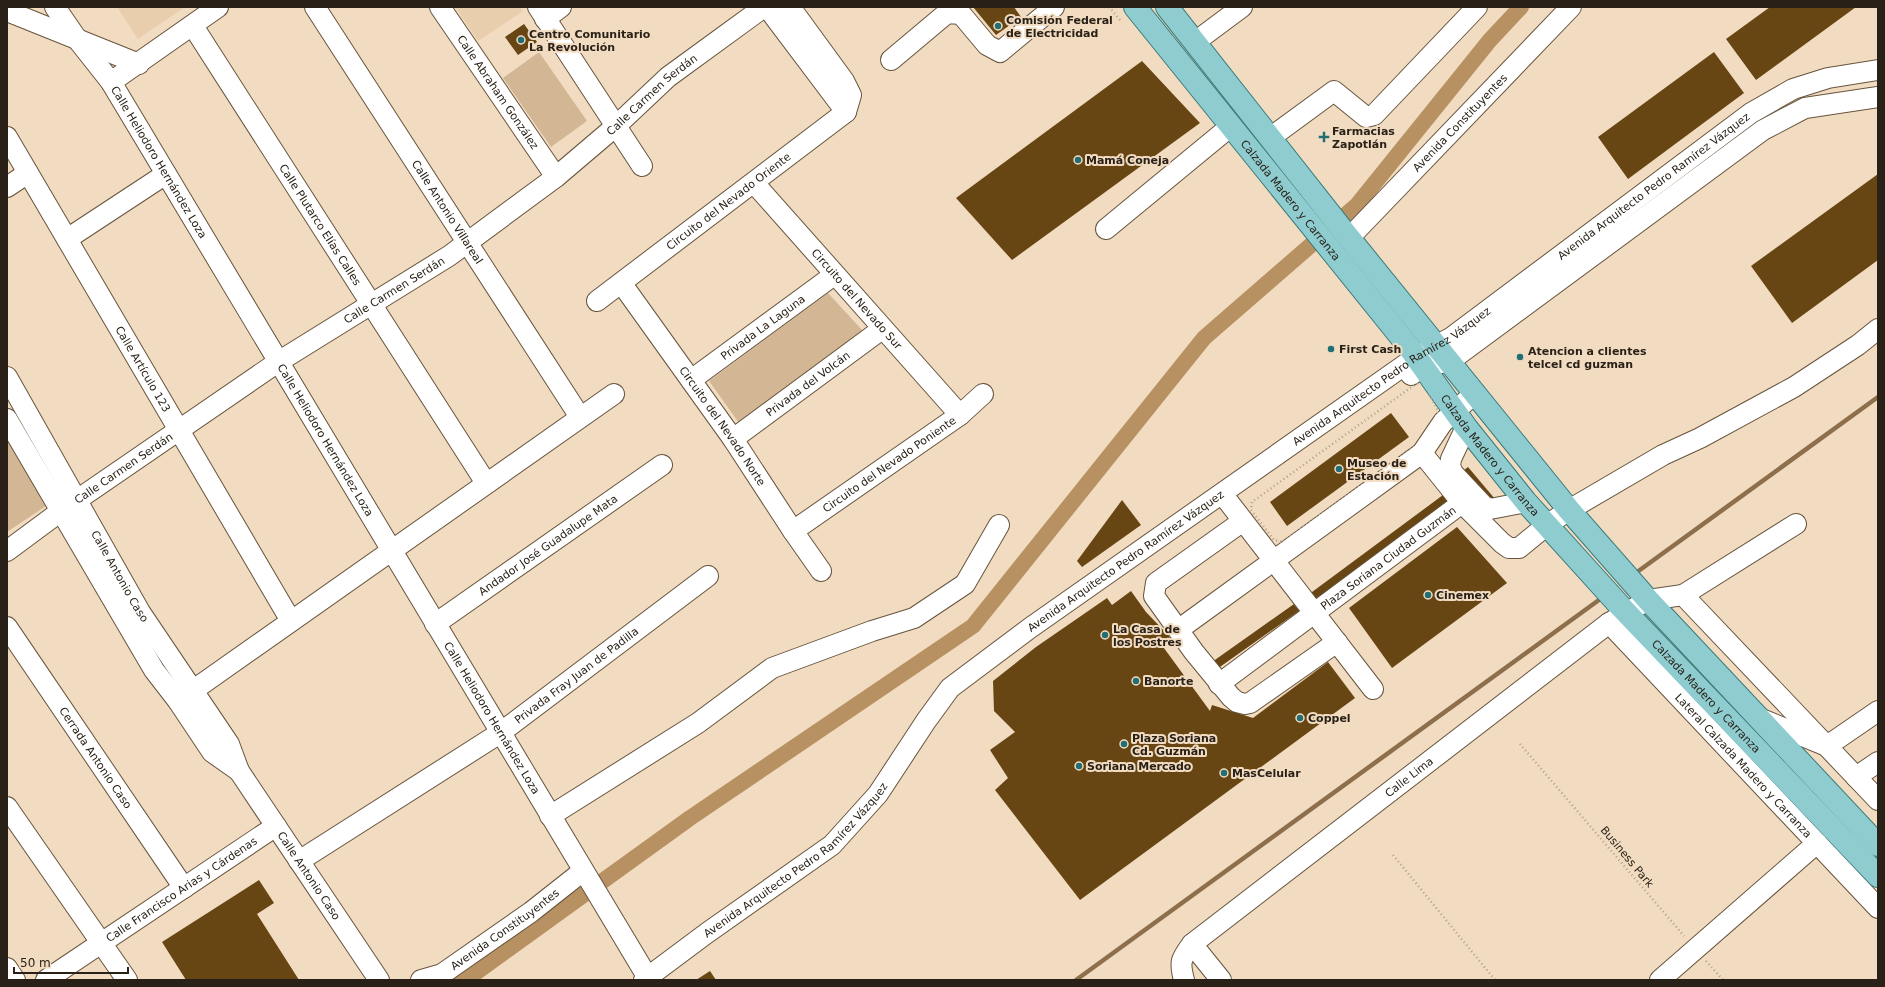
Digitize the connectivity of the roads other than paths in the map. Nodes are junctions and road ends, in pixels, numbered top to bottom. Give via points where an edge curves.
1 (56, 7) edge
2 (218, 7) edge
3 (315, 7) edge
4 (440, 7) edge
5 (561, 7) edge
6 (764, 7) edge
7 (767, 7) edge
8 (790, 7) edge
9 (1054, 7) edge
10 (1135, 7) edge
11 (1167, 7) edge
12 (1242, 7) edge
13 (1477, 7) edge
14 (1571, 7) edge
15 (7, 11) edge
16 (542, 13) edge
17 (193, 26) junction
18 (77, 39) junction
19 (1195, 42) junction
20 (891, 60) dead end
21 (139, 64) junction
22 (1878, 70) edge
23 (1218, 72) junction
24 (111, 82) junction
25 (1199, 86) junction
26 (1878, 97) edge
27 (848, 103) junction
28 (616, 126) junction
29 (1231, 126) junction
30 (7, 137) edge
31 (1270, 138) junction
32 (642, 166) dead end
33 (28, 173) junction
34 (166, 174) junction
35 (556, 177) junction
36 (1302, 179) junction
37 (754, 183) junction
38 (7, 187) edge
39 (1285, 193) junction
40 (1618, 212) junction
41 (1631, 228) junction
42 (1106, 229) dead end
43 (1347, 235) junction
44 (67, 239) junction
45 (467, 242) junction
46 (834, 275) junction
47 (622, 284) junction
48 (597, 301) dead end
49 (371, 304) junction
50 (882, 329) junction
51 (1878, 329) edge
52 (1444, 353) junction
53 (278, 362) junction
54 (1420, 362) junction
55 (7, 377) edge
56 (691, 380) junction
57 (1475, 393) junction
58 (614, 394) dead end
59 (983, 394) dead end
60 (960, 415) junction
61 (580, 418) junction
62 (7, 419) edge
63 (1460, 419) junction
64 (179, 430) junction
65 (733, 439) junction
66 (1422, 453) junction
67 (662, 466) dead end
68 (486, 483) junction
69 (1227, 500) junction
70 (77, 501) junction
71 (1526, 502) junction
72 (1462, 503) junction
73 (1569, 510) junction
74 (61, 512) junction
75 (1243, 521) junction
76 (1796, 524) dead end
77 (999, 525) dead end
78 (1547, 525) junction
79 (793, 531) junction
80 (7, 551) edge
81 (391, 551) junction
82 (1274, 561) junction
83 (821, 571) dead end
84 (708, 576) dead end
85 (1683, 595) junction
86 (1644, 596) junction
87 (1314, 613) junction
88 (1619, 614) junction
89 (291, 621) junction
90 (435, 624) junction
91 (7, 627) edge
92 (1178, 630) junction
93 (1337, 642) junction
94 (1219, 684) junction
95 (1373, 689) dead end
96 (186, 695) junction
97 (1878, 711) edge
98 (1759, 718) junction
99 (926, 721) junction
100 (500, 733) junction
101 (1827, 746) junction
102 (1878, 762) edge
103 (1856, 777) junction
104 (1878, 800) edge
105 (7, 807) edge
106 (550, 816) junction
107 (276, 826) junction
108 (1817, 843) junction
109 (1878, 845) edge
110 (300, 861) junction
111 (585, 875) junction
112 (1878, 876) edge
113 (184, 888) junction
114 (1875, 902) edge
115 (101, 943) junction
116 (1192, 944) junction
117 (7, 968) edge
118 (646, 979) edge
119 (15, 980) edge
120 (46, 980) edge
121 (127, 980) edge
122 (380, 980) edge
123 (422, 980) edge
124 (1184, 980) edge
125 (1222, 980) edge
126 (1660, 980) edge

1 - 18 street, Calle Heliodoro Hernández Loza
2 - 17 street
3 - 45 street, Calle Antonio Villareal
4 - 35 street, Calle Abraham González
5 - 16 street
6 - 28 street, Calle Carmen Serdán via 668,77
7 - 27 street
8 - 27 street via 844,81
9 - 20 street via 1000,52 987,46 961,14 947,13
10 - 25 main road, Calzada Madero y Carranza
11 - 19 main road, Calzada Madero y Carranza
12 - 19 street
13 - 31 street via 1374,115 1366,117 1334,91
14 - 43 street, Avenida Constituyentes
15 - 18 street
16 - 28 street
17 - 21 street
17 - 49 street, Calle Plutarco Elías Calles
18 - 21 street
18 - 24 street, Calle Heliodoro Hernández Loza
19 - 23 main road, Calzada Madero y Carranza
21 - 24 street
22 - 40 street, Avenida Arquitecto Pedro Ramírez Vázquez via 1828,78 1793,89 1750,113
23 - 25 main road
23 - 31 main road, Calzada Madero y Carranza
24 - 34 street, Calle Heliodoro Hernández Loza
25 - 29 main road, Calzada Madero y Carranza
26 - 41 street, Avenida Arquitecto Pedro Ramírez Vázquez via 1806,108 1763,130
27 - 37 street, Circuito del Nevado Oriente
28 - 32 street
28 - 35 street, Calle Carmen Serdán
29 - 39 main road, Calzada Madero y Carranza
29 - 42 street
30 - 33 street, Calle Artículo 123
31 - 36 main road, Calzada Madero y Carranza
33 - 38 street
33 - 44 street, Calle Artículo 123
34 - 44 street
34 - 53 street, Calle Heliodoro Hernández Loza
35 - 45 street, Calle Carmen Serdán
36 - 39 main road
36 - 43 main road, Calzada Madero y Carranza
37 - 46 street, Circuito del Nevado Sur
37 - 47 street, Circuito del Nevado Oriente
39 - 54 main road, Calzada Madero y Carranza
40 - 41 street
40 - 52 street, Avenida Arquitecto Pedro Ramírez Vázquez via 1458,332
41 - 52 street, Avenida Arquitecto Pedro Ramírez Vázquez
43 - 52 main road, Calzada Madero y Carranza
44 - 64 street, Calle Artículo 123
45 - 49 street, Calle Carmen Serdán
45 - 61 street, Calle Antonio Villareal
46 - 50 street, Circuito del Nevado Sur
46 - 56 street, Privada La Laguna
47 - 48 street, Circuito del Nevado Oriente
47 - 56 street, Circuito del Nevado Norte
49 - 53 street, Calle Carmen Serdán
49 - 68 street, Calle Plutarco Elías Calles
50 - 60 street, Circuito del Nevado Sur
50 - 65 street, Privada del Volcán
51 - 73 street, Plaza Soriana Ciudad Guzmán via 1794,387 1663,455
52 - 54 street, Avenida Arquitecto Pedro Ramírez Vázquez
52 - 57 main road, Calzada Madero y Carranza
53 - 64 street, Calle Carmen Serdán
53 - 81 street, Calle Heliodoro Hernández Loza
54 - 63 main road, Calzada Madero y Carranza
54 - 69 street, Avenida Arquitecto Pedro Ramírez Vázquez
54 - 99 street, Avenida Arquitecto Pedro Ramírez Vázquez via 1030,628 950,688
55 - 70 street, Calle Antonio Caso
56 - 65 street, Circuito del Nevado Norte
57 - 63 street
57 - 73 main road, Calzada Madero y Carranza
58 - 61 street
59 - 60 street, Circuito del Nevado Poniente
60 - 79 street, Circuito del Nevado Poniente
61 - 68 street
62 - 74 street, Calle Antonio Caso
63 - 66 street via 1443,422
63 - 71 main road, Calzada Madero y Carranza
63 - 71 street via 1450,466 1453,473 1484,506 1490,508
64 - 70 street, Calle Carmen Serdán
64 - 89 street, Calle Artículo 123
65 - 79 street, Circuito del Nevado Norte
66 - 72 street, Plaza Soriana Ciudad Guzmán
66 - 82 street
67 - 90 street, Andador José Guadalupe Mata
68 - 81 street
69 - 75 street, Plaza Soriana Ciudad Guzmán
69 - 99 street, Avenida Arquitecto Pedro Ramírez Vázquez via 1125,570
70 - 74 street, Calle Carmen Serdán
70 - 96 street, Calle Antonio Caso
71 - 78 main road, Calzada Madero y Carranza
72 - 78 street, Plaza Soriana Ciudad Guzmán via 1509,548 1519,548
72 - 87 street, Plaza Soriana Ciudad Guzmán
73 - 78 street, Plaza Soriana Ciudad Guzmán
73 - 86 main road, Calzada Madero y Carranza
74 - 80 street, Calle Carmen Serdán
74 - 96 street, Calle Antonio Caso via 154,670
75 - 82 street, Plaza Soriana Ciudad Guzmán
75 - 92 street via 1156,583 1154,596
76 - 85 street
77 - 106 street via 965,584 914,618 772,668 698,723
78 - 88 main road, Calzada Madero y Carranza via 1584,566
79 - 83 street, Circuito del Nevado Norte
81 - 89 street
81 - 90 street, Calle Heliodoro Hernández Loza
82 - 87 street, Plaza Soriana Ciudad Guzmán
82 - 92 street
84 - 100 street, Privada Fray Juan de Padilla
85 - 86 street
85 - 101 street
86 - 88 street, Calle Lima
86 - 98 main road, Calzada Madero y Carranza
87 - 93 street, Plaza Soriana Ciudad Guzmán
87 - 94 street, Plaza Soriana Ciudad Guzmán
88 - 108 street, Lateral Calzada Madero y Carranza
88 - 112 main road, Calzada Madero y Carranza
88 - 116 street, Calle Lima
89 - 96 street
90 - 100 street, Calle Heliodoro Hernández Loza
91 - 113 street, Cerrada Antonio Caso
92 - 94 street
93 - 94 street via 1250,703 1236,702
93 - 95 street, Plaza Soriana Ciudad Guzmán
96 - 107 street, Calle Antonio Caso via 212,752 239,771
97 - 101 street
98 - 101 street
98 - 109 main road, Calzada Madero y Carranza
99 - 118 street, Avenida Arquitecto Pedro Ramírez Vázquez via 878,794 832,845
100 - 106 street, Calle Heliodoro Hernández Loza
100 - 110 street, Privada Fray Juan de Padilla
101 - 103 street
102 - 103 street
103 - 104 street
105 - 115 street
106 - 111 street, Calle Heliodoro Hernández Loza
107 - 110 street, Calle Antonio Caso
107 - 113 street, Calle Francisco Arias y Cárdenas
108 - 114 street, Lateral Calzada Madero y Carranza
108 - 126 street
110 - 122 street, Calle Antonio Caso
111 - 118 street, Calle Heliodoro Hernández Loza
111 - 123 street, Avenida Constituyentes via 442,974
113 - 115 street, Calle Francisco Arias y Cárdenas
115 - 120 street, Calle Francisco Arias y Cárdenas
115 - 121 street
116 - 124 street via 1180,967
116 - 125 street
117 - 119 street

